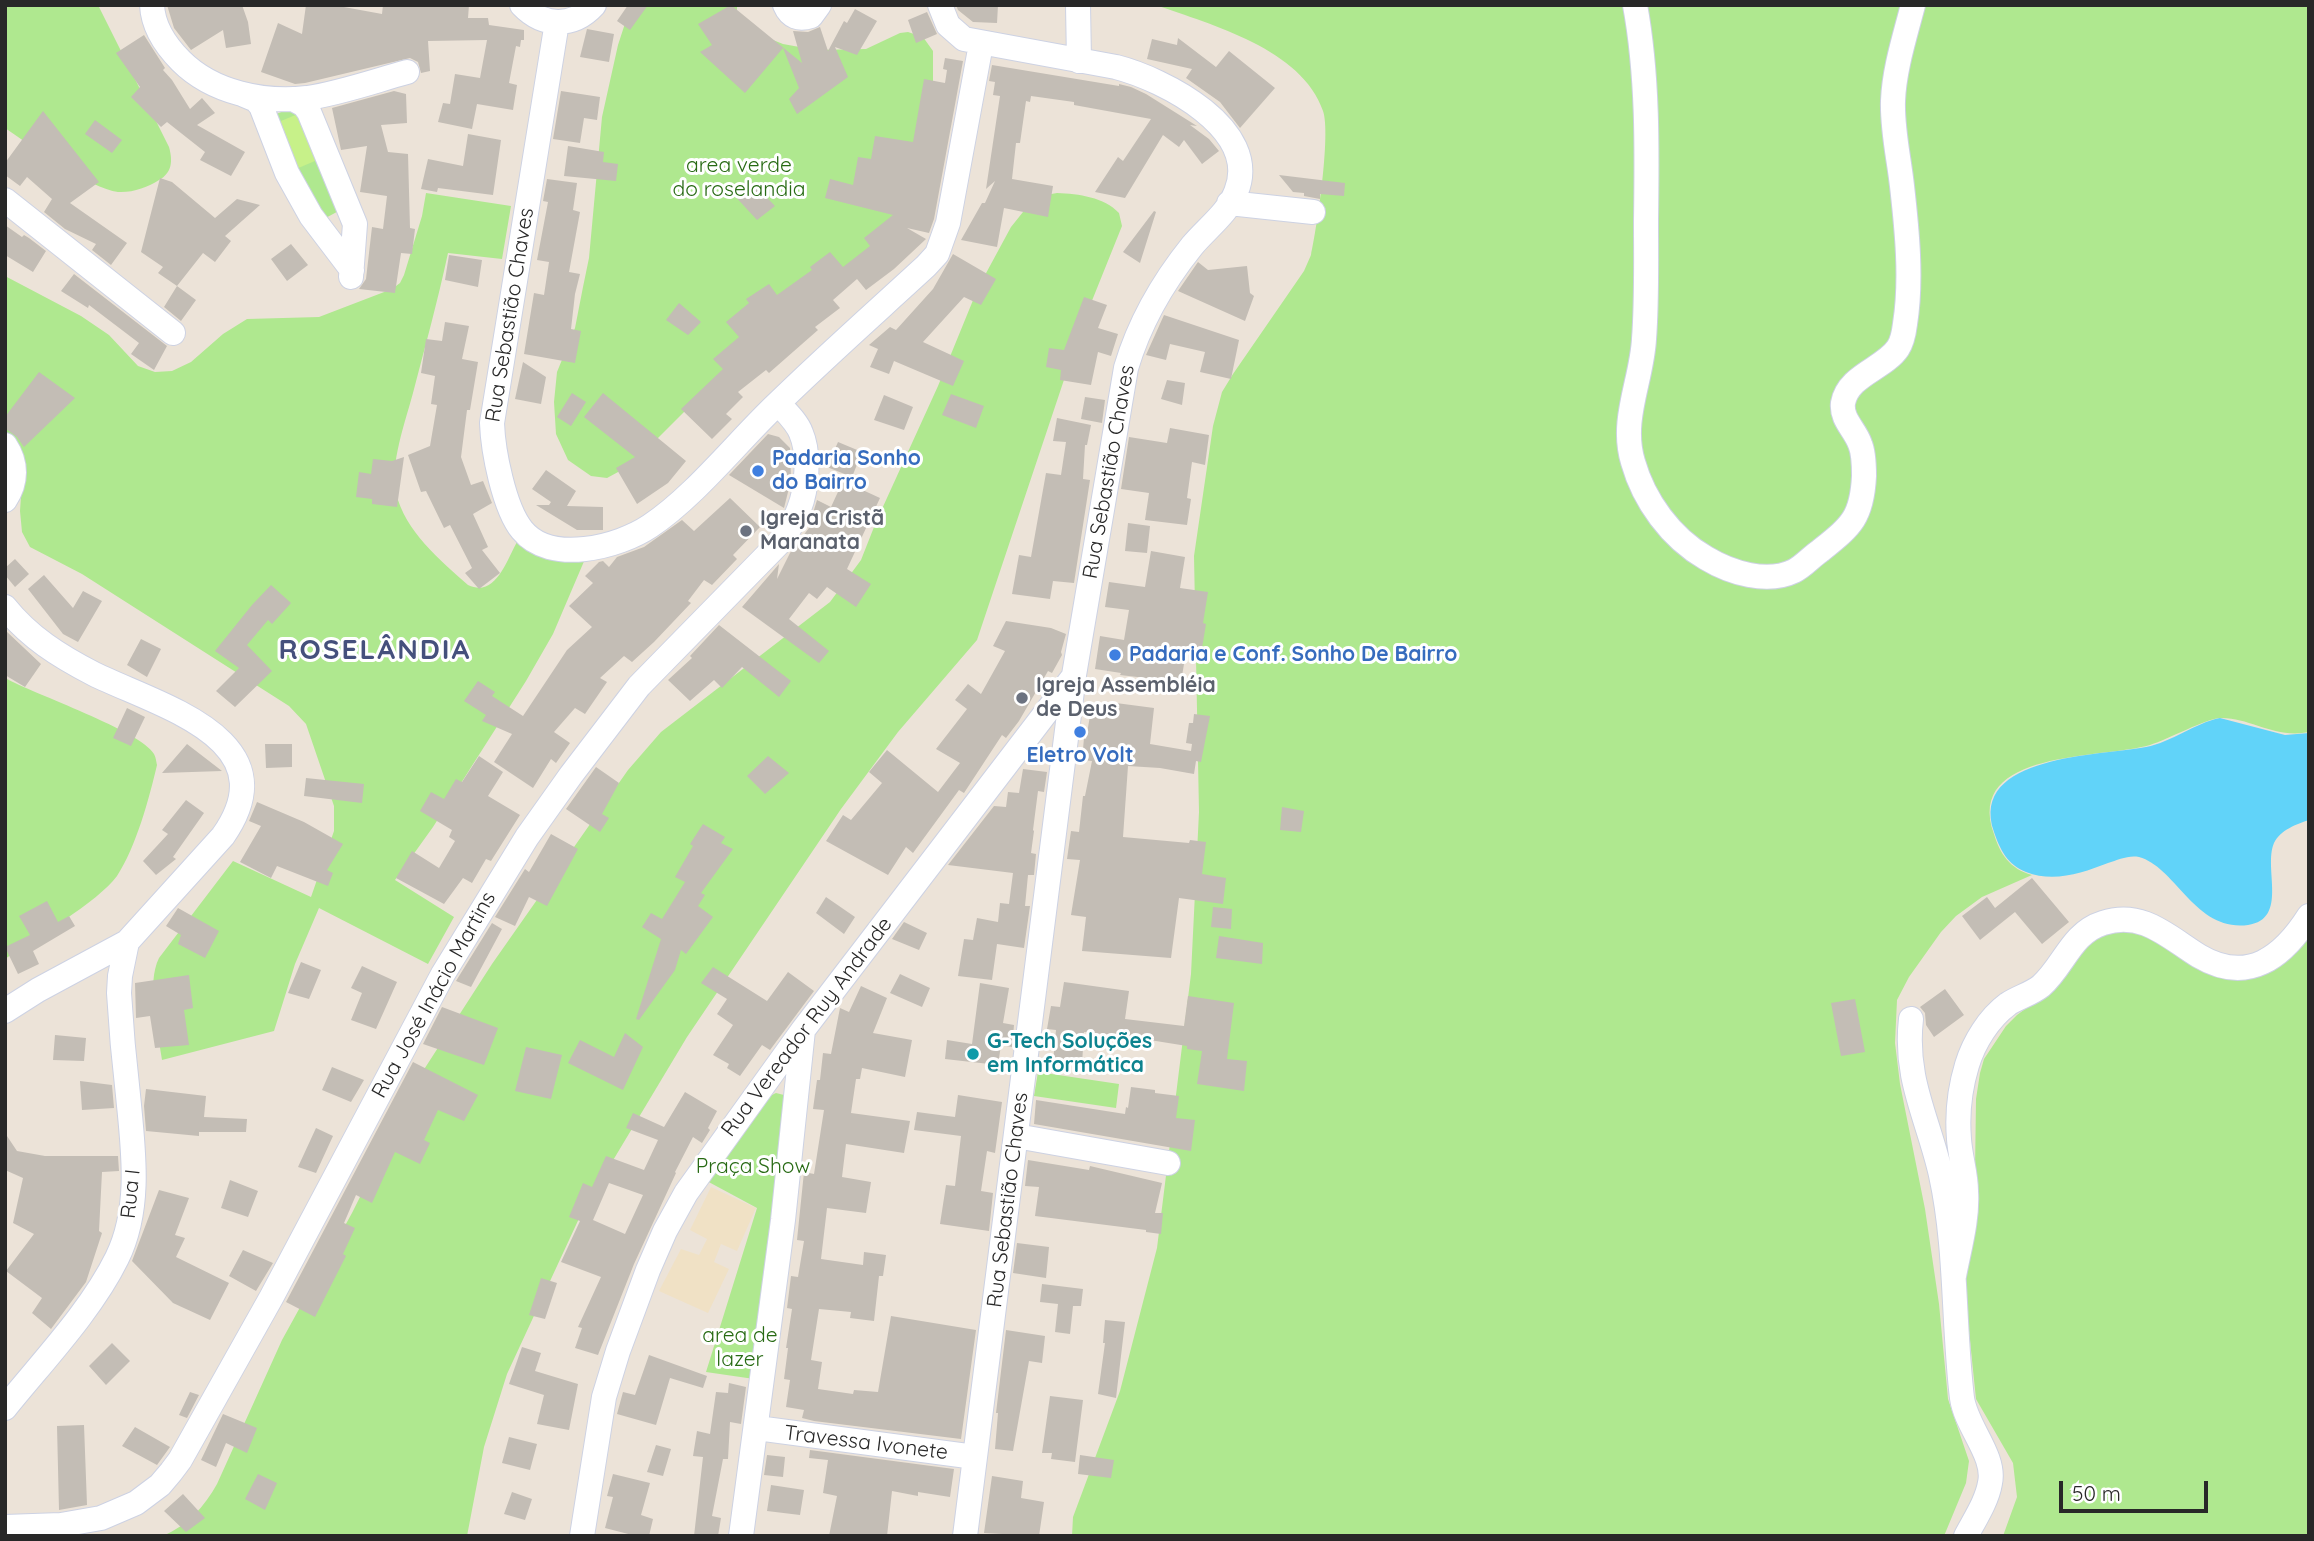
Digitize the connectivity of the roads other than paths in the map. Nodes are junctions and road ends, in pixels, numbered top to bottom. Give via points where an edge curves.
1 (152, 5) edge
2 (522, 5) edge
3 (594, 5) edge
4 (785, 5) edge
5 (819, 5) edge
6 (940, 5) edge
7 (1078, 5) edge
8 (1635, 5) edge
9 (1913, 5) edge
10 (557, 22) junction
11 (981, 44) junction
12 (1079, 61) junction
13 (407, 72) dead end
14 (244, 95) junction
15 (293, 99) junction
16 (5, 201) edge
17 (1229, 203) junction
18 (1313, 212) dead end
19 (173, 332) dead end
20 (778, 403) junction
21 (5, 445) edge
22 (5, 500) edge
23 (5, 607) edge
24 (1074, 675) junction
25 (2309, 916) edge
26 (127, 942) junction
27 (88, 962) junction
28 (119, 994) junction
29 (5, 1011) edge
30 (1911, 1019) dead end
31 (803, 1030) junction
32 (1016, 1136) junction
33 (1168, 1163) dead end
34 (1954, 1276) junction
35 (5, 1408) edge
36 (757, 1428) junction
37 (975, 1457) junction
38 (5, 1527) edge
39 (582, 1536) edge
40 (741, 1536) edge
41 (965, 1536) edge
42 (1966, 1536) edge

1 - 14 street via 157,28 186,66 210,82
2 - 10 street via 538,18
3 - 10 street via 577,18
4 - 5 street via 800,18 811,16
6 - 11 street via 955,33
7 - 12 street
8 - 9 street via 1646,120 1646,210 1644,341 1629,437 1633,461 1660,516 1692,549 1727,569 1765,577 1793,571 1807,562 1845,532 1862,501 1861,445 1842,407 1856,382 1899,347 1905,322 1906,250 1893,100
10 - 20 street, Rua Sebastião Chaves via 492,423 497,465 520,529 537,542 563,549 602,547 628,538 671,510
11 - 12 street, Rua Sebastião Chaves
11 - 20 street, Rua Sebastião Chaves via 948,223 937,254
12 - 17 street, Rua Sebastião Chaves via 1147,76 1206,114 1238,154 1240,180
13 - 15 street
14 - 15 street
14 - 15 street via 261,106 287,173 351,277 353,217 309,112
16 - 19 street
17 - 18 street
17 - 24 street, Rua Sebastião Chaves via 1167,280 1130,353
20 - 38 street, Rua José Inácio Martins via 798,427 805,447 803,493 792,526 639,686 527,837 443,974 180,1460 149,1494 120,1512 81,1522
21 - 22 street via 15,470
23 - 26 street via 47,648 201,726 240,766 243,787 230,826
24 - 31 street, Rua Vereador Ruy Andrade
24 - 32 street, Rua Sebastião Chaves
25 - 34 street via 2280,953 2255,966 2238,968 2205,959 2153,925 2127,920 2102,923 2081,935 2043,984 1999,1011 1974,1046 1964,1078 1958,1125 1967,1193
26 - 27 street
26 - 28 street, Rua I
27 - 28 street via 111,970
27 - 29 street
28 - 35 street, Rua I via 134,1147 128,1227 99,1290
30 - 34 street via 1913,1082 1941,1174
31 - 36 street
31 - 39 street, Rua Vereador Ruy Andrade via 696,1176 660,1241 632,1306 604,1396
32 - 33 street
32 - 37 street, Rua Sebastião Chaves
34 - 42 street via 1964,1407 1991,1469 1989,1489
36 - 37 street, Travessa Ivonete
36 - 40 street
37 - 41 street, Rua Sebastião Chaves

